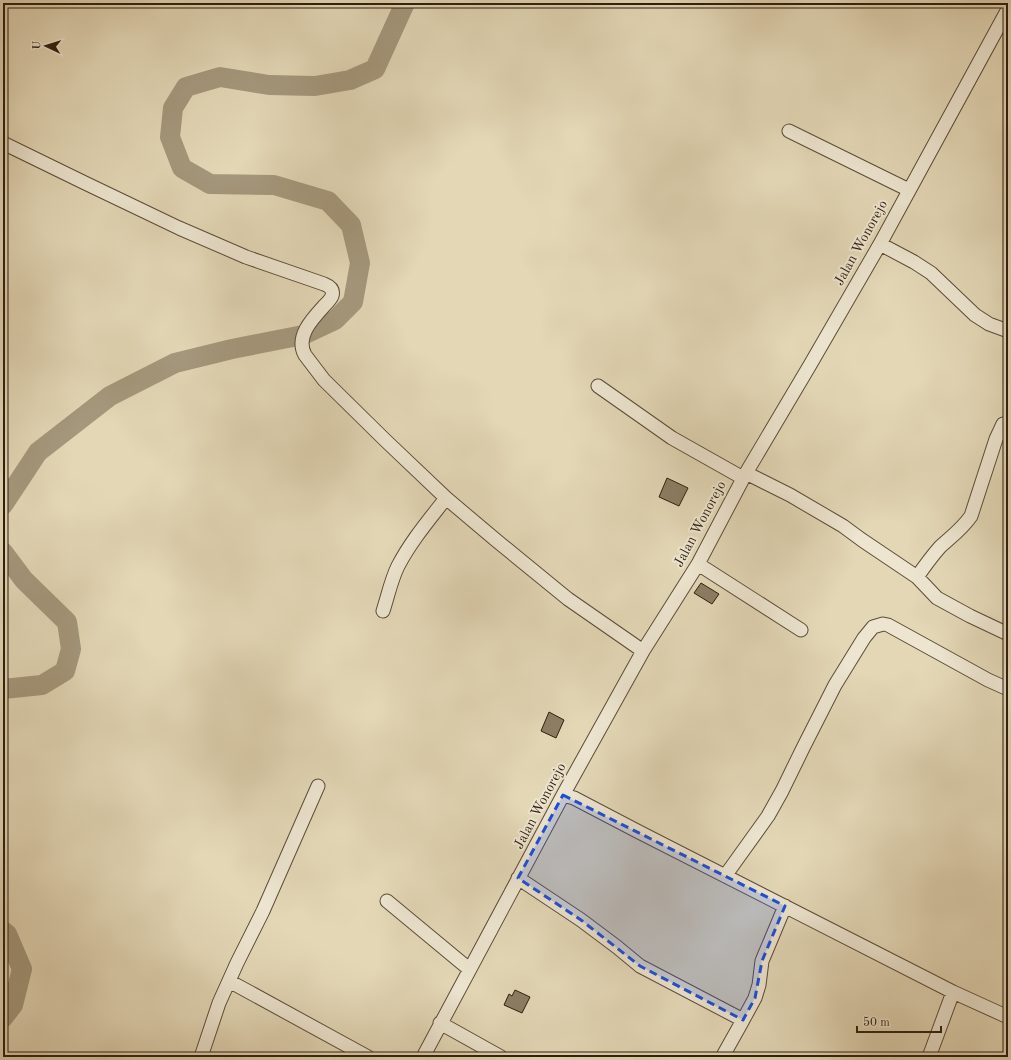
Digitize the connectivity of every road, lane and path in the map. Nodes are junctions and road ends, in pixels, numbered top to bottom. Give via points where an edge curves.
1 (1008, 9) edge
2 (789, 131) dead end
3 (3, 143) edge
4 (909, 190) junction
5 (880, 244) junction
6 (1008, 331) edge
7 (598, 386) dead end
8 (1004, 424) dead end
9 (744, 475) junction
10 (446, 498) junction
11 (698, 564) junction
12 (917, 578) junction
13 (383, 611) dead end
14 (801, 630) dead end
15 (1008, 634) edge
16 (643, 651) junction
17 (1008, 690) edge
18 (318, 786) dead end
19 (563, 795) junction
20 (725, 876) junction
21 (518, 878) junction
22 (387, 901) dead end
23 (785, 906) junction
24 (469, 969) junction
25 (228, 981) junction
26 (953, 992) junction
27 (1008, 1017) edge
28 (744, 1020) junction
29 (440, 1023) junction
30 (201, 1057) edge
31 (368, 1057) edge
32 (423, 1057) edge
33 (501, 1057) edge
34 (723, 1057) edge
35 (929, 1057) edge

1 - 4 street, Jalan Wonorejo
2 - 4 street
3 - 10 street via 192,234 331,288 331,298 310,321 302,351 324,380
4 - 5 street, Jalan Wonorejo
5 - 6 street via 931,273 975,315
5 - 9 street, Jalan Wonorejo
7 - 9 street via 672,438
8 - 12 street via 996,440 971,516 957,533 940,547
9 - 11 street, Jalan Wonorejo
9 - 12 street via 790,495 843,526
10 - 13 street via 398,567
10 - 16 street via 568,599
11 - 14 street
11 - 16 street, Jalan Wonorejo
12 - 15 street via 937,598
16 - 19 street, Jalan Wonorejo
17 - 20 street via 888,625 872,627 835,685 768,816
18 - 25 street via 263,911
19 - 20 street via 574,798
19 - 21 street, Jalan Wonorejo
20 - 23 street
21 - 24 street, Jalan Wonorejo
21 - 28 street via 581,920 640,966
22 - 24 street
23 - 26 street
23 - 28 street via 762,961 759,985
24 - 29 street, Jalan Wonorejo
25 - 30 street
25 - 31 street
26 - 27 street
26 - 35 street
28 - 34 street
29 - 32 street, Jalan Wonorejo
29 - 33 street

